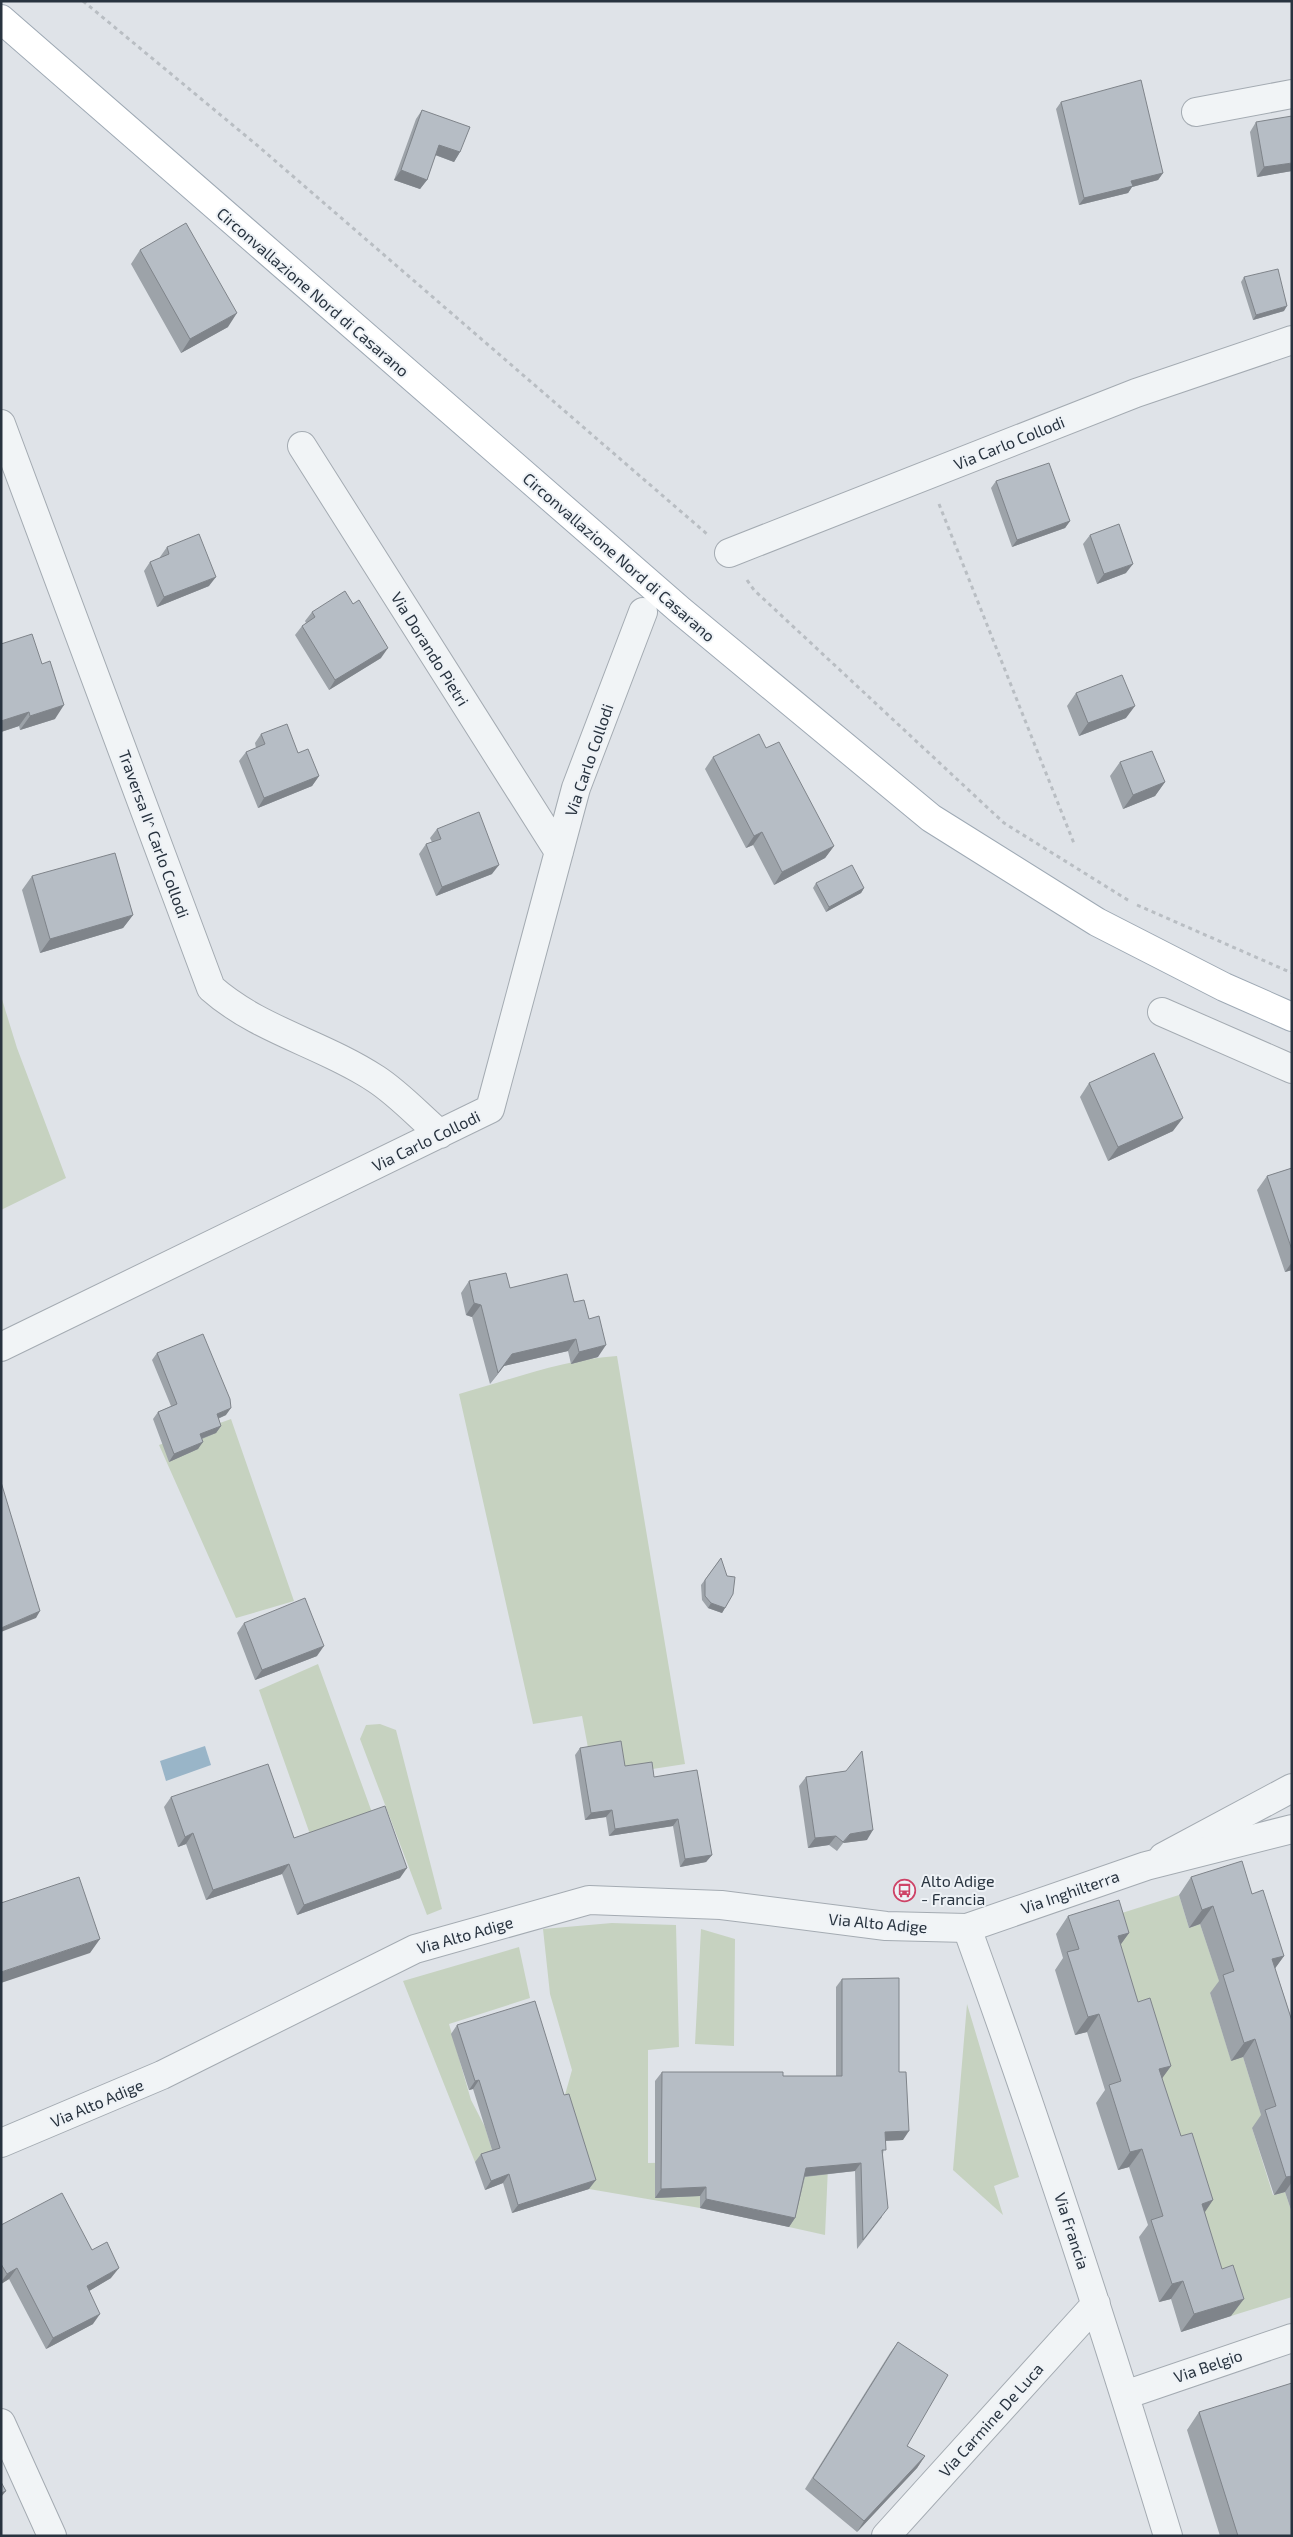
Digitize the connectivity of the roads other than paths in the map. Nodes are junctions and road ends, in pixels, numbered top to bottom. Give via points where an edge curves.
1 (1, 19) edge
2 (1292, 94) edge
3 (1196, 112) dead end
4 (1292, 340) edge
5 (1, 424) edge
6 (302, 446) dead end
7 (730, 553) road end
8 (643, 612) dead end
9 (559, 852) junction
10 (1162, 1012) dead end
11 (1292, 1017) edge
12 (1292, 1069) edge
13 (440, 1134) junction
14 (1, 1347) edge
15 (1292, 1788) edge
16 (1291, 1832) edge
17 (1146, 1866) junction
18 (967, 1928) junction
19 (1, 2143) edge
20 (1096, 2304) junction
21 (1292, 2338) edge
22 (1125, 2395) junction
23 (1, 2423) edge
24 (52, 2536) edge
25 (886, 2536) edge
26 (1168, 2536) edge

1 - 11 main road, Circonvallazione Nord di Casarano via 674,605 931,818 1097,922 1224,987
2 - 3 street
4 - 7 street, Via Carlo Collodi via 1136,393
5 - 13 street, Traversa II^ Carlo Collodi via 211,988 231,1006 252,1018 376,1079
6 - 9 street, Via Dorando Pietri
8 - 9 street, Via Carlo Collodi via 576,788
9 - 13 street, Via Carlo Collodi via 490,1109
10 - 12 street
13 - 14 street, Via Carlo Collodi
15 - 17 street, Via Inghilterra
16 - 17 street, Via Inghilterra
17 - 18 street, Via Inghilterra
18 - 19 street, Via Alto Adige via 886,1926 721,1905 589,1900 415,1948 162,2075
18 - 20 street, Via Francia via 1023,2082
20 - 22 street, Via Francia
20 - 25 street, Via Carmine De Luca
21 - 22 street, Via Belgio
22 - 26 street, Via Francia
23 - 24 street

